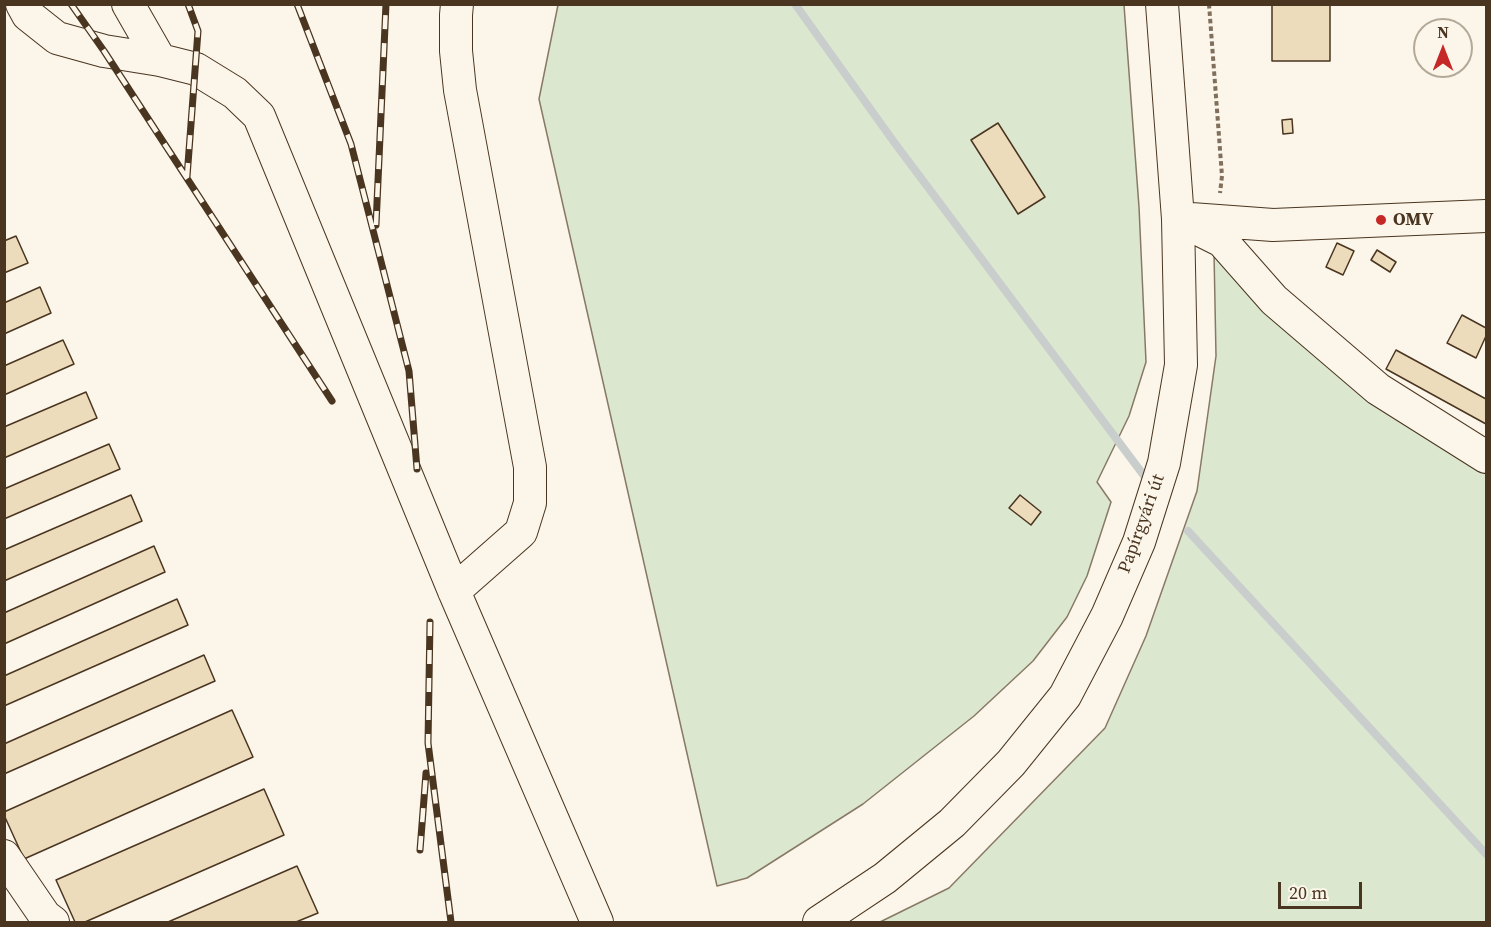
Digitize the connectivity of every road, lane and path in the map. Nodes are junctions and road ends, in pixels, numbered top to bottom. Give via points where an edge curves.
1 (22, 4) edge
2 (128, 4) edge
3 (458, 4) edge
4 (1162, 4) edge
5 (1209, 4) edge
6 (160, 60) junction
7 (1219, 196) dead end
8 (1486, 216) edge
9 (1178, 219) junction
10 (1486, 457) edge
11 (454, 591) junction
12 (4, 856) edge
13 (53, 922) edge
14 (597, 922) edge
15 (819, 922) edge

1 - 6 street via 28,15 57,38
2 - 6 street
3 - 11 street via 456,51 460,90 530,467 530,502 521,532
4 - 9 street, Papírgyári út
5 - 7 path via 1222,176
6 - 11 street via 196,69 235,93 259,116
8 - 9 street via 1273,225
9 - 10 street via 1222,241 1274,300 1378,389
9 - 15 street, Papírgyári út via 1180,364 1164,463 1138,542 1107,616 1065,696 1011,763 952,823 885,878
11 - 14 street
12 - 13 street

